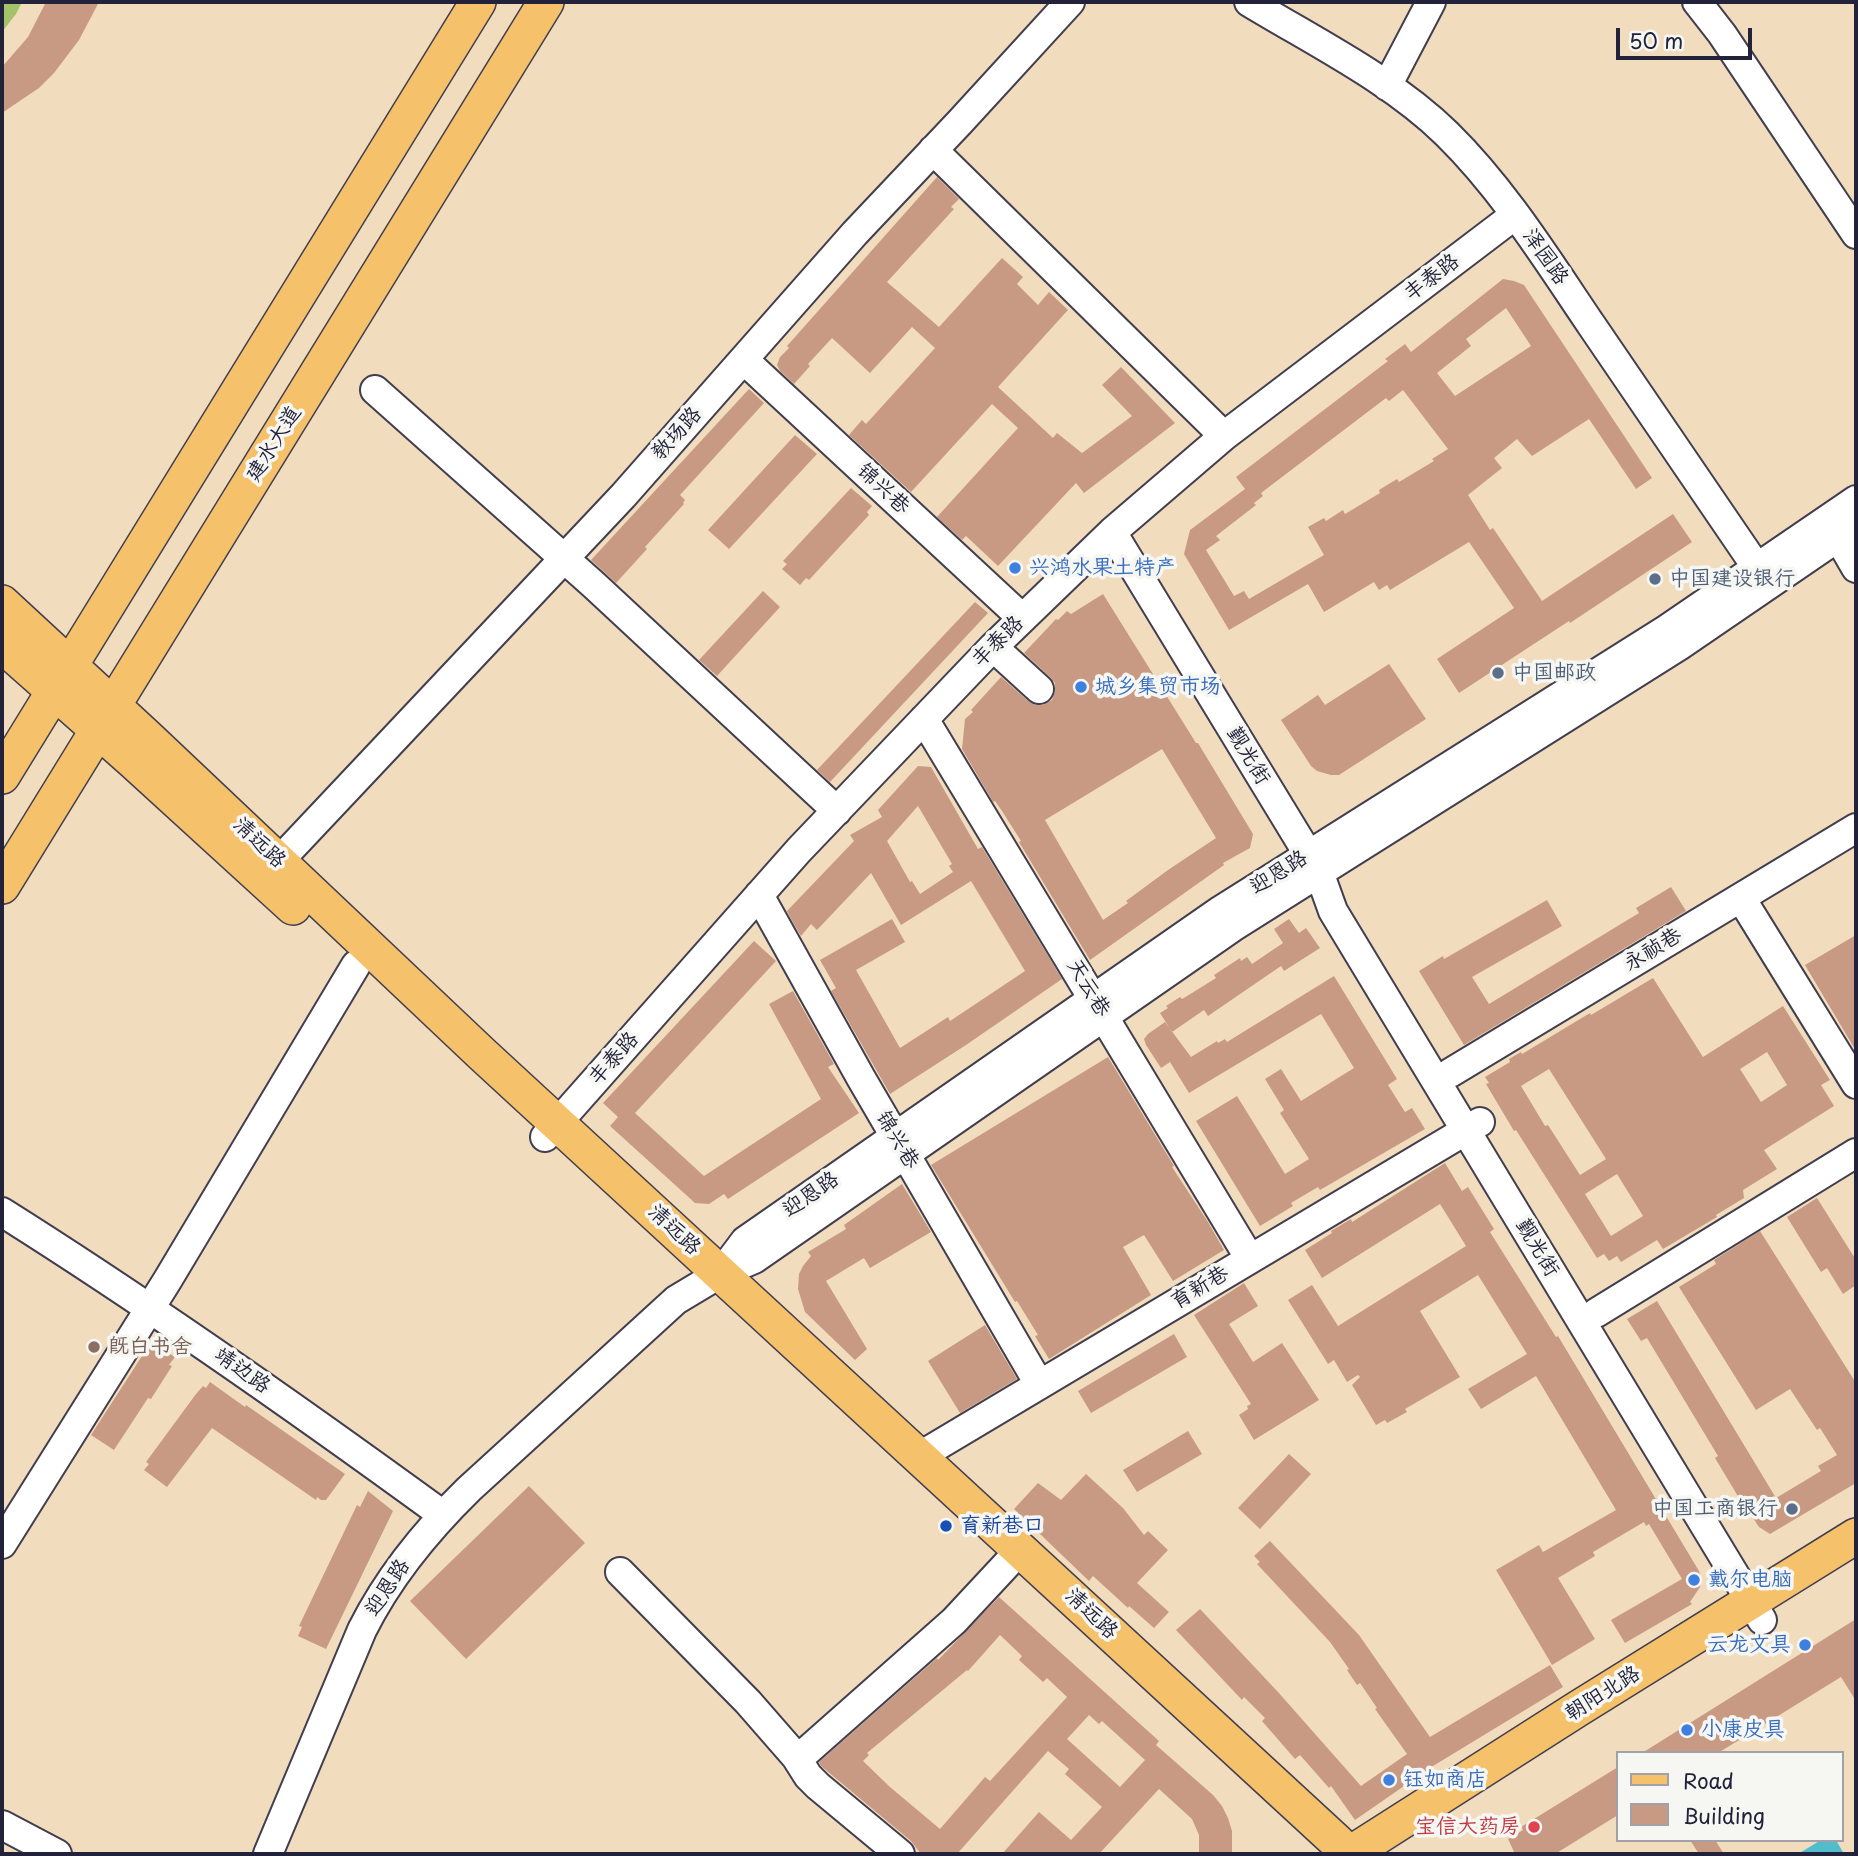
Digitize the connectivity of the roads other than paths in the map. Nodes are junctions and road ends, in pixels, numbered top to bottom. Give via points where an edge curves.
1 (478, 2) edge
2 (545, 2) edge
3 (1070, 2) edge
4 (1249, 2) edge
5 (1431, 2) edge
6 (1697, 2) edge
7 (1387, 86) junction
8 (933, 150) junction
9 (1515, 215) junction
10 (1856, 234) edge
11 (744, 360) junction
12 (375, 390) dead end
13 (1224, 436) junction
14 (1856, 500) edge
15 (1847, 531) edge
16 (1112, 532) junction
17 (564, 558) junction
18 (1856, 568) edge
19 (1763, 576) junction
20 (2, 603) edge
21 (1023, 618) junction
22 (2, 645) edge
23 (993, 647) junction
24 (62, 679) junction
25 (1039, 689) dead end
26 (105, 718) junction
27 (924, 719) junction
28 (2, 776) edge
29 (837, 811) junction
30 (1856, 828) edge
31 (279, 861) junction
32 (1313, 864) junction
33 (2, 886) edge
34 (760, 895) junction
35 (1741, 898) junction
36 (356, 965) junction
37 (1099, 1007) junction
38 (1450, 1073) junction
39 (1856, 1084) edge
40 (1473, 1126) junction
41 (551, 1130) junction
42 (900, 1145) junction
43 (1856, 1153) edge
44 (2, 1212) edge
45 (1250, 1259) junction
46 (713, 1278) junction
47 (150, 1308) junction
48 (1596, 1313) junction
49 (1039, 1384) junction
50 (919, 1456) junction
51 (443, 1515) junction
52 (1856, 1536) edge
53 (2, 1544) edge
54 (1856, 1562) edge
55 (1008, 1563) junction
56 (620, 1572) dead end
57 (1764, 1606) junction
58 (798, 1759) junction
59 (2, 1825) edge
60 (57, 1854) edge
61 (268, 1854) edge
62 (900, 1854) edge
63 (1318, 1854) edge
64 (1349, 1854) edge
65 (1391, 1854) edge

1 - 24 main road
2 - 26 main road, 建水大道
3 - 8 street, 教场路
4 - 7 street, 泽园路
5 - 7 street
6 - 10 street
7 - 9 street, 泽园路 via 1447,134
8 - 11 street, 教场路
8 - 13 street
9 - 13 street, 丰泰路
9 - 19 street, 泽园路
11 - 17 street, 教场路
11 - 21 street, 锦兴巷
12 - 17 street
13 - 16 street, 丰泰路
14 - 19 street, 迎恩路
15 - 18 street
15 - 19 street, 迎恩路
16 - 21 street, 丰泰路
16 - 32 street, 觐光街
17 - 29 street
17 - 31 street, 教场路
19 - 32 street, 迎恩路 via 1679,646
20 - 24 main road, 清远路
21 - 23 street, 丰泰路
22 - 24 main road, 清远路
23 - 25 street
23 - 27 street, 丰泰路
24 - 26 main road, 清远路
24 - 28 main road
26 - 31 main road, 清远路
26 - 33 main road, 建水大道
26 - 36 main road, 清远路
27 - 29 street, 丰泰路
27 - 37 street, 天云巷
29 - 34 street, 丰泰路
30 - 35 street, 永祯巷
31 - 41 main road, 清远路
32 - 37 street, 迎恩路 via 1222,910
32 - 38 street, 觐光街 via 1347,903
32 - 40 street, 觐光街 via 1333,911
34 - 41 street, 丰泰路
34 - 42 street, 锦兴巷
35 - 38 street, 永祯巷
35 - 39 street
36 - 41 main road, 清远路
36 - 47 street
37 - 42 street, 迎恩路
37 - 45 street, 天云巷
38 - 40 street, 觐光街
40 - 45 street, 育新巷
40 - 48 street, 觐光街
40 - 57 street, 觐光街
41 - 46 main road, 清远路
42 - 46 street, 迎恩路 via 754,1259
42 - 49 street, 锦兴巷
43 - 48 street
44 - 47 street, 靖边路
45 - 49 street, 育新巷
46 - 50 main road, 清远路
46 - 51 street, 迎恩路 via 676,1300
46 - 55 main road, 清远路
47 - 51 street, 靖边路
47 - 53 street
48 - 57 street, 觐光街
49 - 50 street, 育新巷
50 - 64 main road, 清远路
51 - 61 street, 迎恩路 via 372,1610
52 - 57 main road, 朝阳北路
54 - 57 main road, 朝阳北路
55 - 58 street via 954,1621
55 - 63 main road, 清远路
56 - 58 street
57 - 64 main road, 朝阳北路 via 1579,1708
57 - 65 main road, 朝阳北路
58 - 62 street via 818,1786
59 - 60 street

